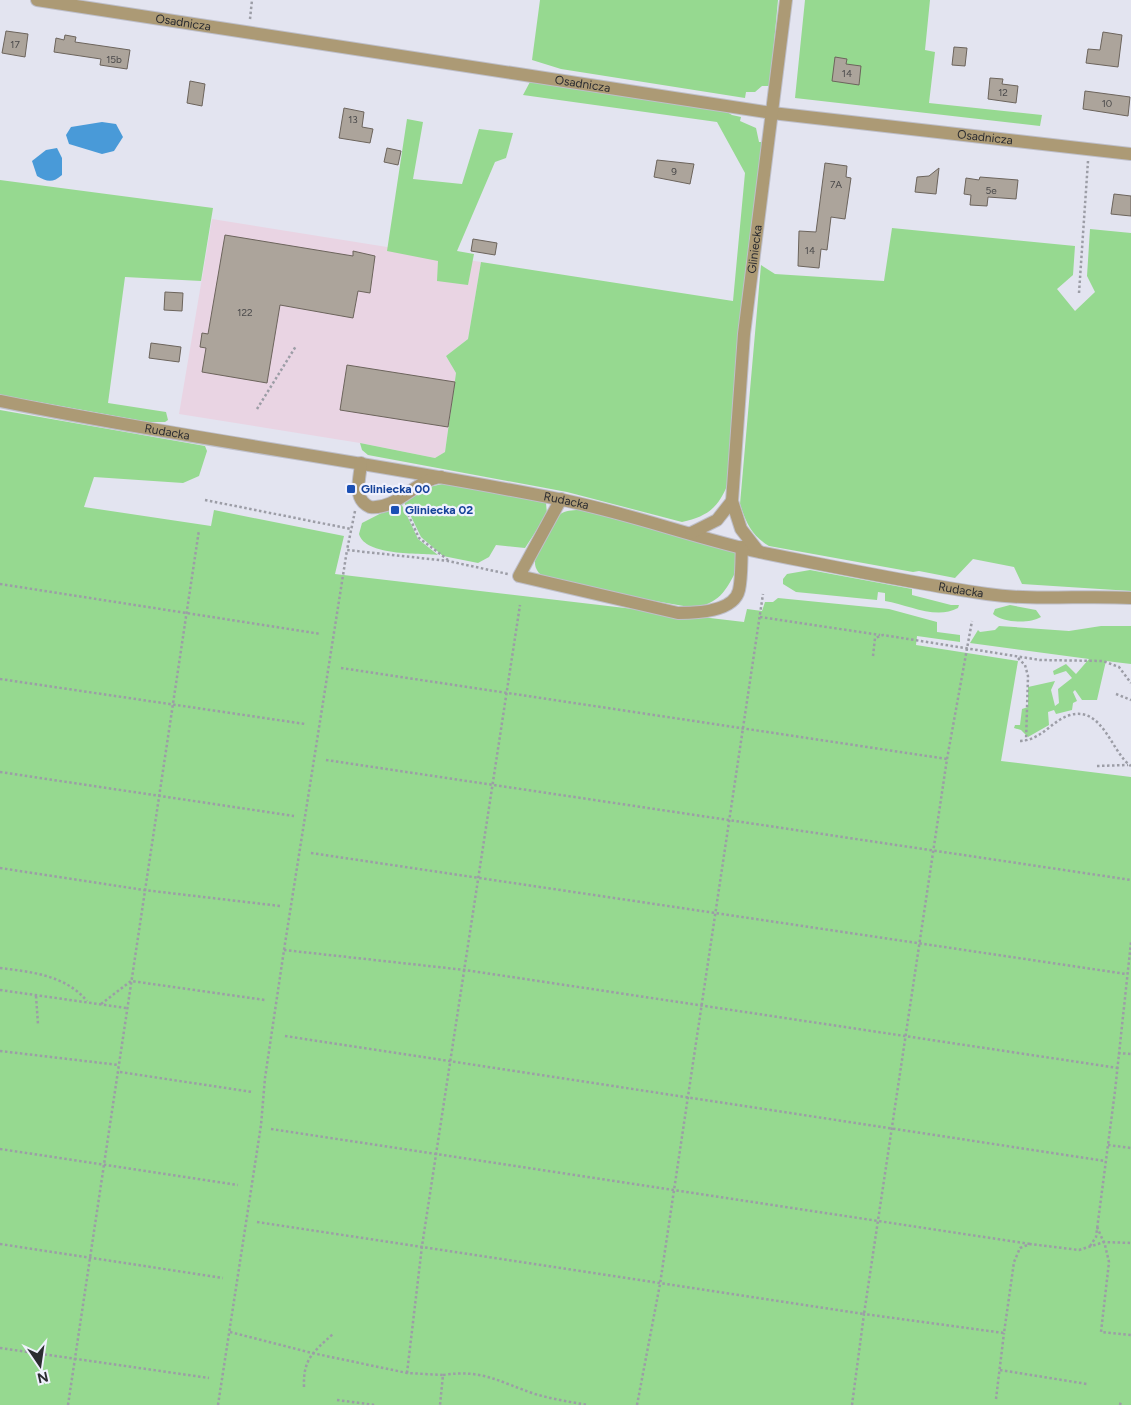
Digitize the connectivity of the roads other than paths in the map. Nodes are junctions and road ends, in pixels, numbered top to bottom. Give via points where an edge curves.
1 (37, 0) edge
2 (786, 0) edge
3 (51, 1) edge
4 (772, 113) junction
5 (1131, 154) edge
6 (0, 401) edge
7 (361, 463) junction
8 (443, 477) junction
9 (561, 499) junction
10 (732, 501) junction
11 (691, 533) junction
12 (742, 547) junction
13 (758, 551) junction
14 (1131, 598) edge

1 - 3 street, Osadnicza
2 - 4 street, Gliniecka
3 - 4 street, Osadnicza
4 - 5 street, Osadnicza
4 - 10 street, Gliniecka via 744,334
6 - 7 street, Rudacka
7 - 8 street, Rudacka
7 - 8 street via 358,495 364,503 374,507 400,498 431,479
8 - 9 street, Rudacka
9 - 11 street, Rudacka
9 - 12 street via 519,576 678,613 691,613 717,609 730,603 739,592
10 - 11 street via 716,520
10 - 13 street, Gliniecka via 741,529
11 - 12 street, Rudacka
12 - 13 street, Rudacka
13 - 14 street, Rudacka via 887,578 985,594 1036,598

